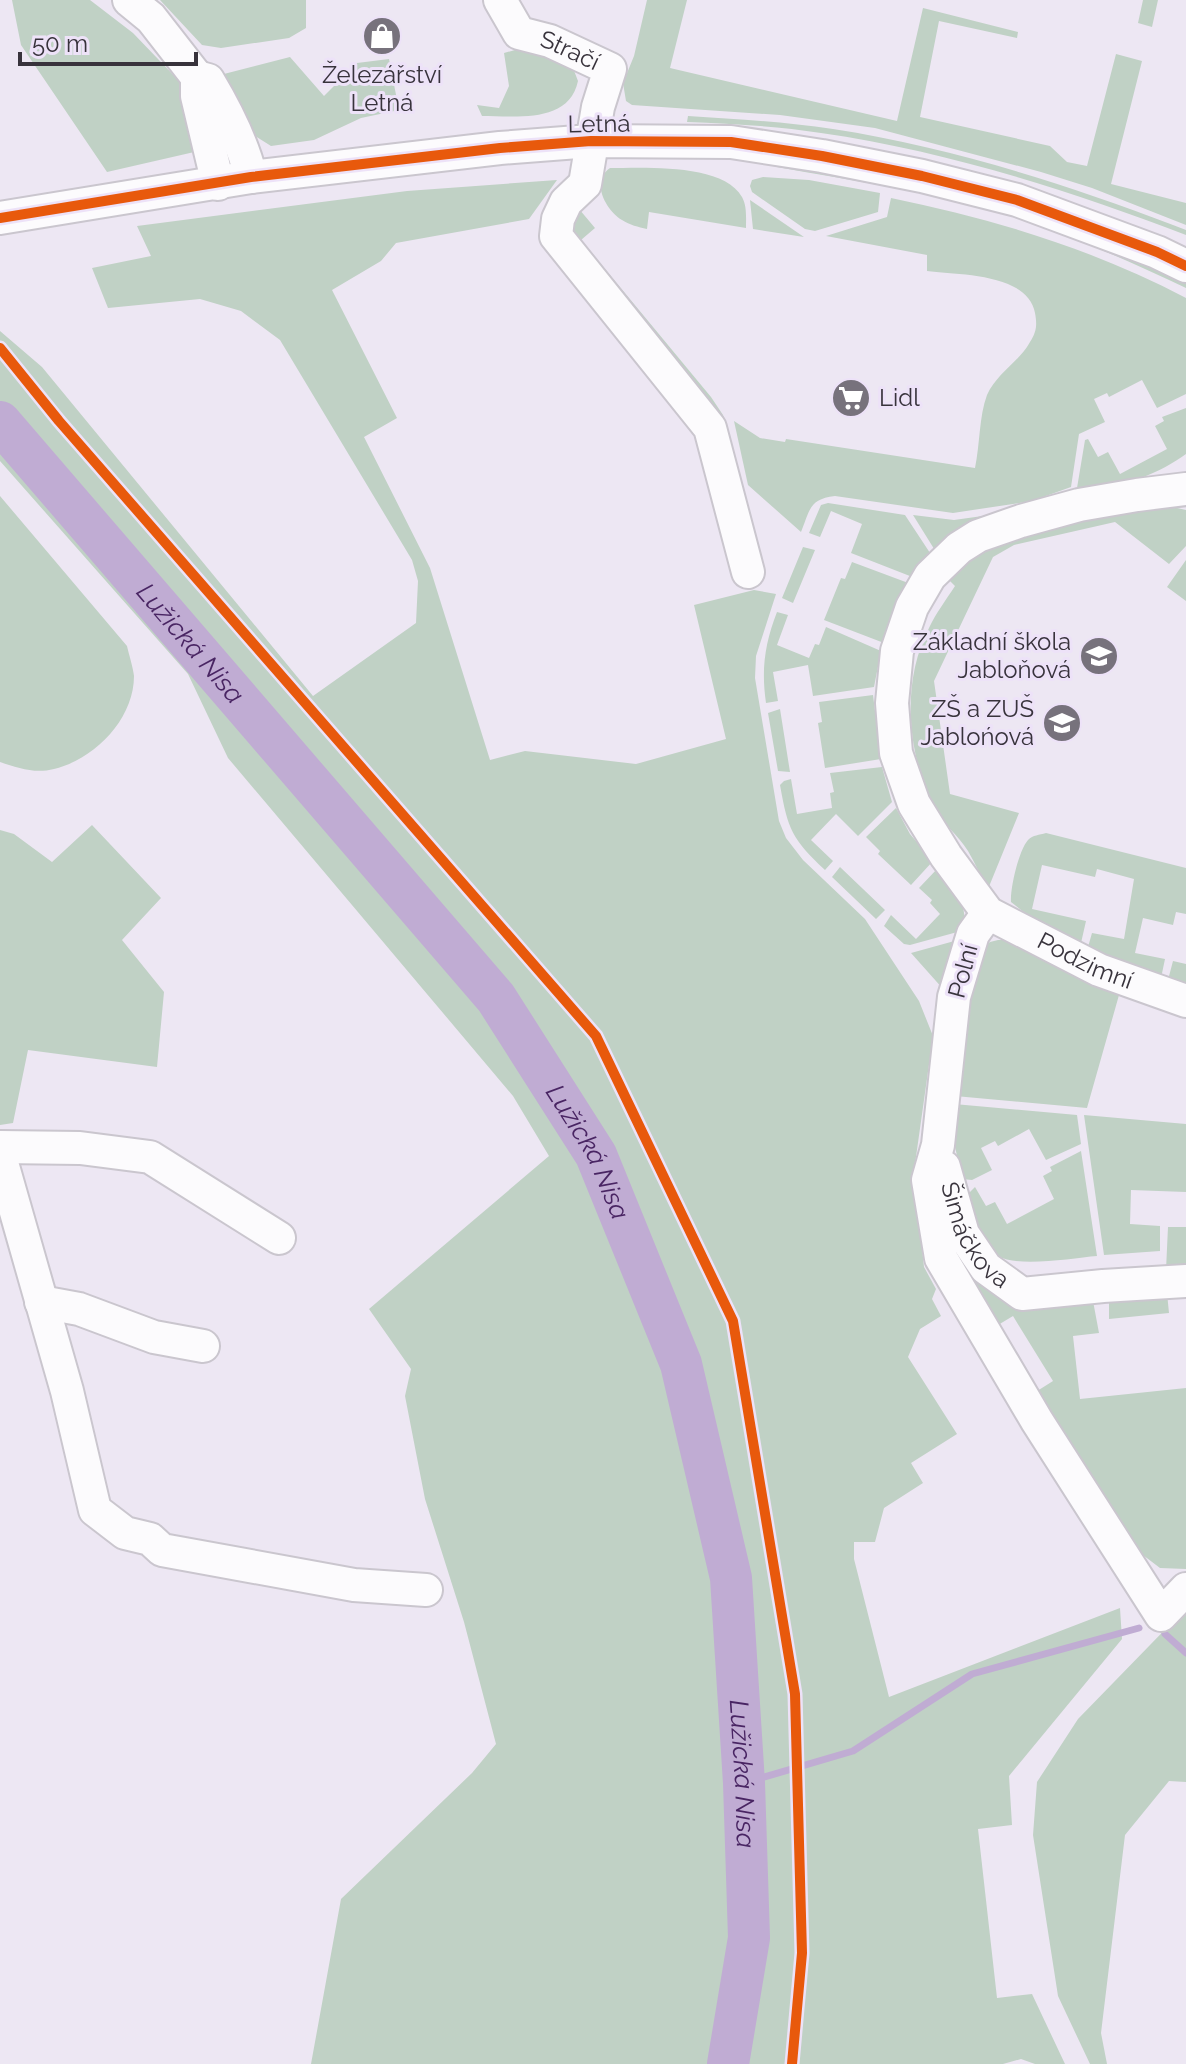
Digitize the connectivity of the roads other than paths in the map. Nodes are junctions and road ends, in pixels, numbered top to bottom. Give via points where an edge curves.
1 (129, 0) edge
2 (500, 0) edge
3 (610, 69) joint
4 (197, 77) junction
5 (591, 141) junction
6 (251, 177) junction
7 (218, 184) junction
8 (0, 218) edge
9 (1186, 266) edge
10 (1186, 489) edge
11 (748, 572) dead end
12 (988, 913) junction
13 (1186, 1001) edge
14 (938, 1145) junction
15 (0, 1147) edge
16 (0, 1156) edge
17 (279, 1238) dead end
18 (1186, 1281) edge
19 (41, 1302) junction
20 (203, 1346) dead end
21 (1186, 1589) edge
22 (426, 1590) dead end

1 - 4 street via 151,18
2 - 3 street, Stračí via 519,33
3 - 5 street, Letná
4 - 6 street via 208,80 218,97
4 - 7 street
5 - 6 street, Letná
5 - 9 street, Letná via 731,142 922,176 1017,200
5 - 11 street via 585,184 566,202 556,236 710,428
6 - 7 street, Letná
7 - 8 street, Letná
10 - 12 street, Polní via 1079,505 978,536 941,564 912,607 893,677 897,757 914,804
12 - 13 street, Podzimní via 1099,970
12 - 14 street, Polní via 973,934 954,997
14 - 18 street, Šimáčkova via 963,1234 986,1268 1022,1294
14 - 21 street, Polní via 928,1180 941,1258 1161,1615
15 - 17 street via 90,1148 150,1157
16 - 19 street
19 - 20 street via 79,1309 154,1337
19 - 22 street via 95,1510 125,1533 150,1539 162,1550 354,1585

